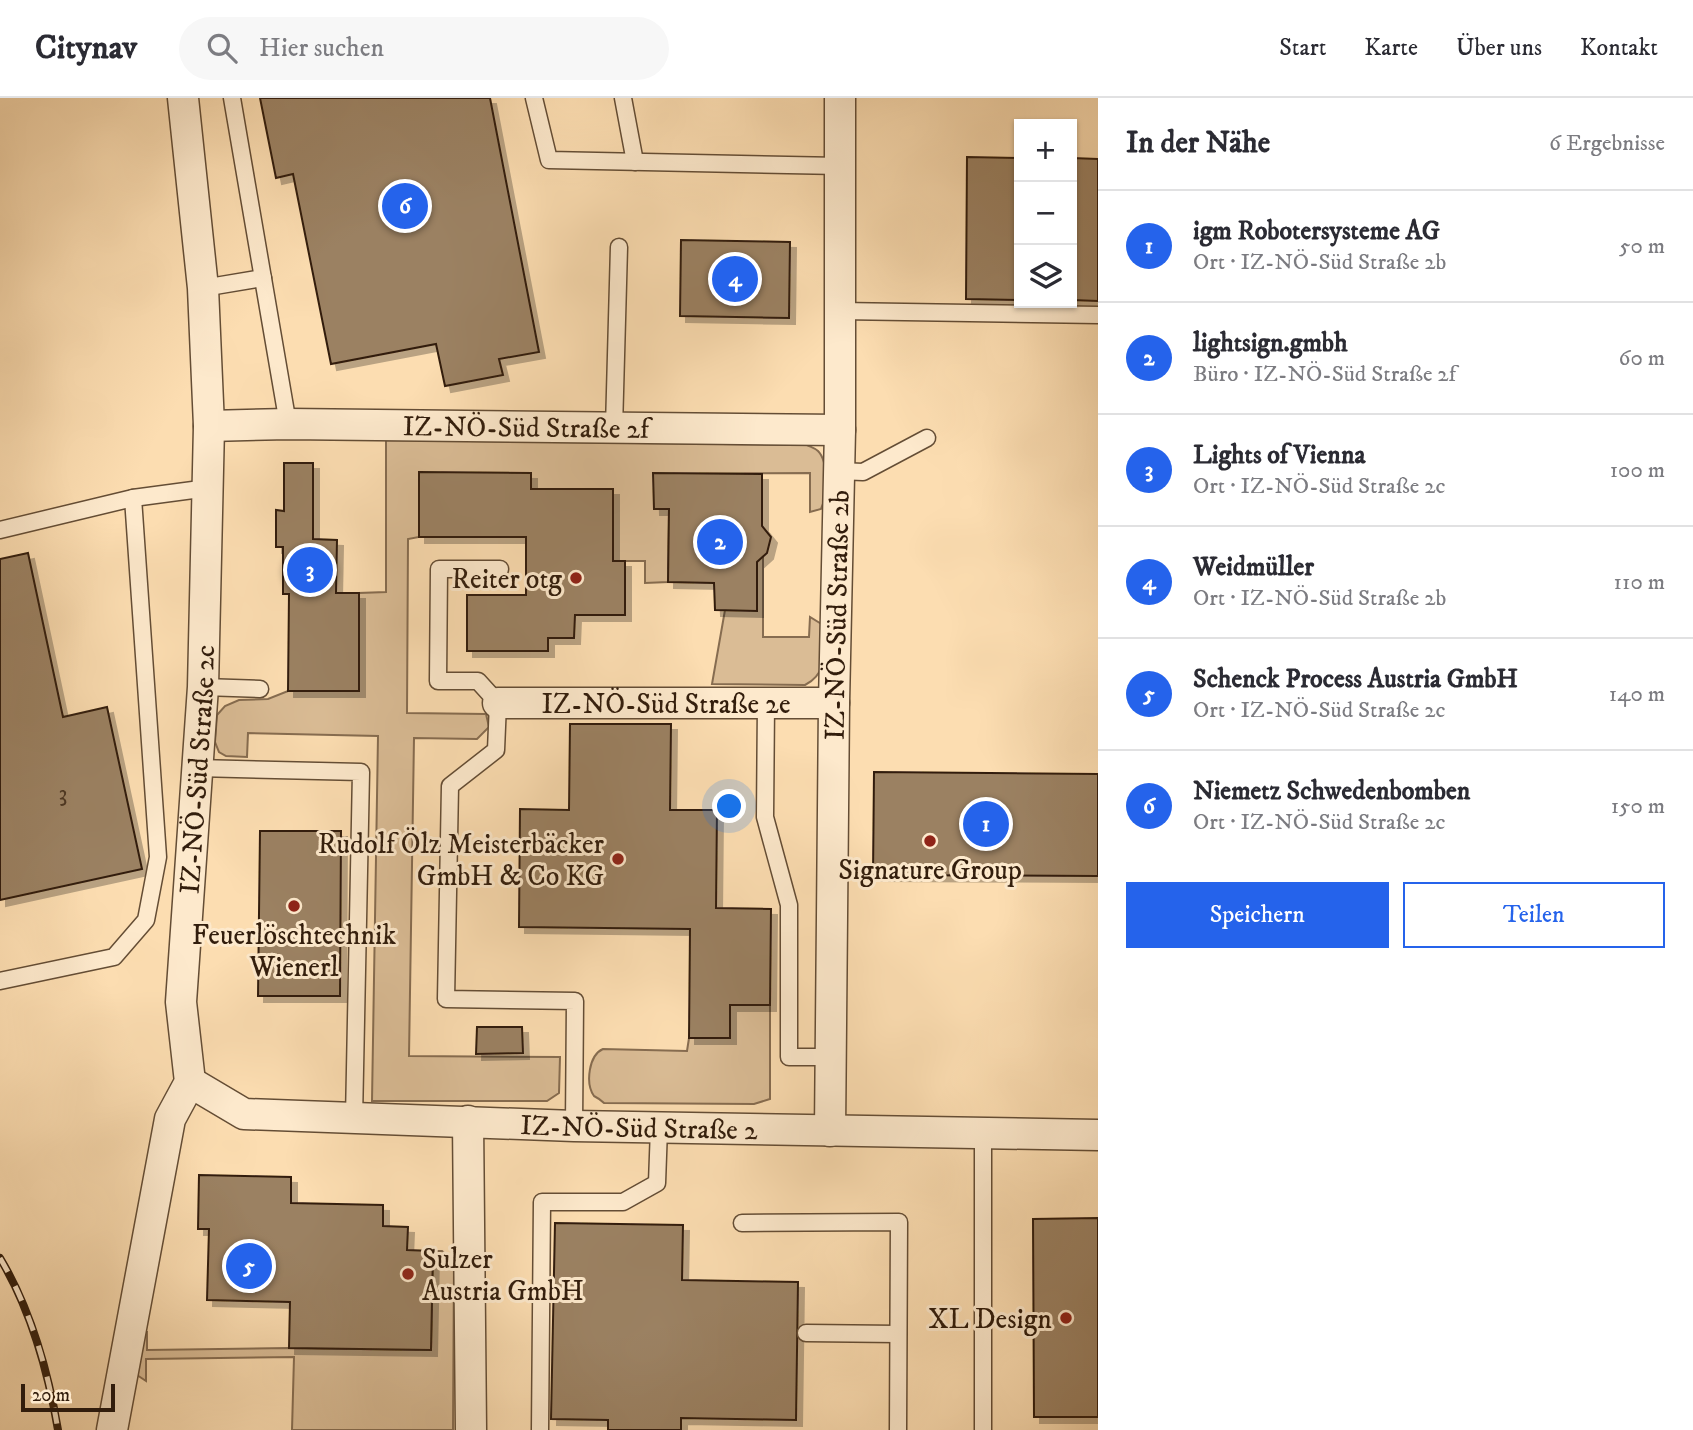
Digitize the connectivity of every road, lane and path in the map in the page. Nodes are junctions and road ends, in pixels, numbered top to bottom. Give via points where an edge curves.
1 (183, 98) edge
2 (232, 98) edge
3 (534, 98) edge
4 (623, 98) edge
5 (840, 98) edge
6 (635, 162) junction
7 (840, 166) junction
8 (619, 247) dead end
9 (262, 278) junction
10 (203, 288) junction
11 (840, 311) junction
12 (1098, 315) edge
13 (288, 424) junction
14 (209, 426) junction
15 (614, 428) junction
16 (840, 430) junction
17 (927, 438) dead end
18 (839, 471) junction
19 (208, 488) junction
20 (133, 498) junction
21 (0, 530) edge
22 (500, 569) dead end
23 (203, 687) junction
24 (260, 689) dead end
25 (498, 703) junction
26 (766, 703) junction
27 (834, 703) junction
28 (197, 768) junction
29 (0, 981) edge
30 (831, 1057) junction
31 (190, 1082) junction
32 (354, 1119) junction
33 (468, 1121) junction
34 (574, 1126) junction
35 (659, 1128) junction
36 (830, 1130) junction
37 (982, 1133) junction
38 (1098, 1135) edge
39 (742, 1223) dead end
40 (806, 1333) dead end
41 (898, 1335) junction
42 (112, 1430) edge
43 (471, 1430) edge
44 (540, 1430) edge
45 (898, 1430) edge
46 (983, 1430) edge

1 - 10 street, IZ-NÖ-Süd Straße 2c
2 - 9 lane
3 - 6 lane via 549,160
4 - 6 lane
5 - 7 street, IZ-NÖ-Süd Straße 2b
6 - 7 lane
7 - 11 street, IZ-NÖ-Süd Straße 2b
8 - 15 lane
9 - 10 lane
9 - 13 lane
10 - 14 street, IZ-NÖ-Süd Straße 2c
11 - 12 lane
11 - 16 street, IZ-NÖ-Süd Straße 2b
13 - 14 street, IZ-NÖ-Süd Straße 2f
13 - 15 street, IZ-NÖ-Süd Straße 2f
14 - 19 street, IZ-NÖ-Süd Straße 2c
15 - 16 street, IZ-NÖ-Süd Straße 2f
16 - 18 street, IZ-NÖ-Süd Straße 2b
17 - 18 lane via 863,471
18 - 27 street, IZ-NÖ-Süd Straße 2b
19 - 20 lane
19 - 23 street, IZ-NÖ-Süd Straße 2c
20 - 21 lane
20 - 29 lane via 158,857 146,920 114,957
22 - 25 lane via 439,569 438,681 478,681
23 - 24 lane
23 - 28 street, IZ-NÖ-Süd Straße 2c
25 - 26 street, IZ-NÖ-Süd Straße 2e
25 - 34 lane via 496,750 450,786 446,999 575,1001
26 - 27 street, IZ-NÖ-Süd Straße 2e
26 - 30 lane via 765,817 789,905 789,1057
27 - 30 street, IZ-NÖ-Süd Straße 2b
28 - 31 street, IZ-NÖ-Süd Straße 2c via 181,1002
28 - 32 lane via 361,772
30 - 36 street, IZ-NÖ-Süd Straße 2b
31 - 32 street, IZ-NÖ-Süd Straße 2 via 244,1114
31 - 42 street via 170,1119
32 - 33 street, IZ-NÖ-Süd Straße 2
33 - 34 street, IZ-NÖ-Süd Straße 2
33 - 43 street
34 - 35 street, IZ-NÖ-Süd Straße 2
35 - 36 street, IZ-NÖ-Süd Straße 2
35 - 44 lane via 657,1183 623,1202 542,1202
36 - 37 street, IZ-NÖ-Süd Straße 2
37 - 38 street, IZ-NÖ-Süd Straße 2
37 - 46 lane
39 - 41 lane via 899,1222
40 - 41 lane
41 - 45 lane

